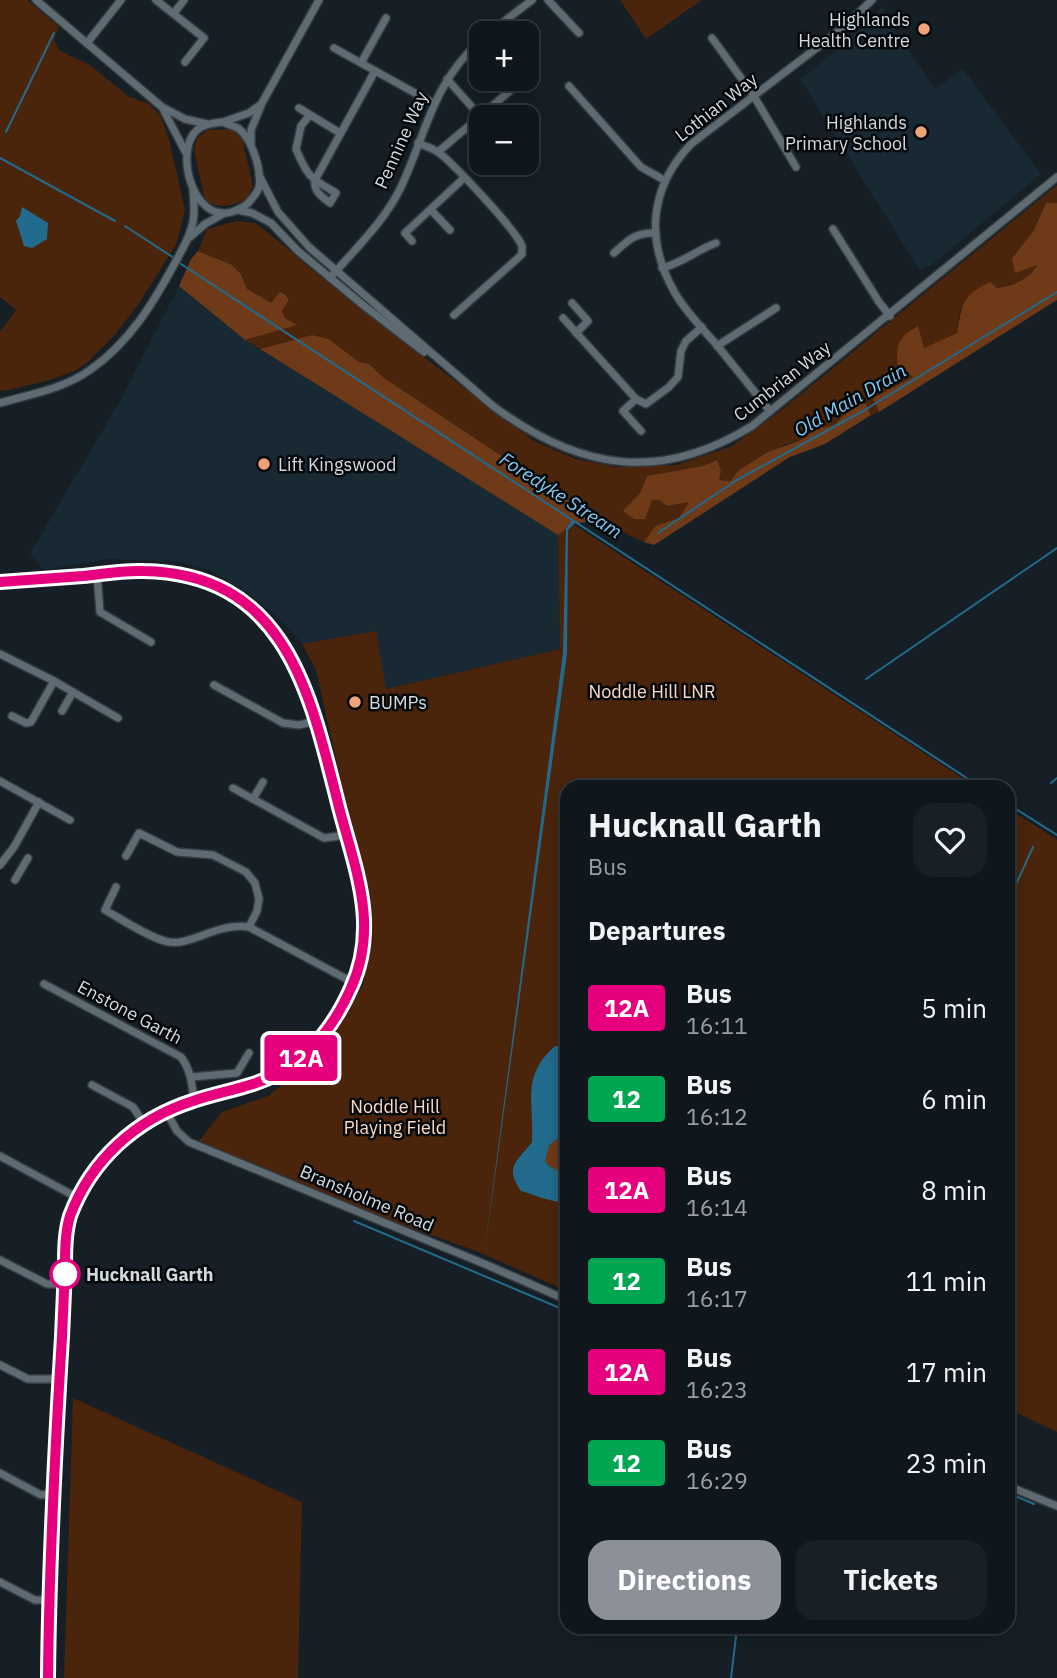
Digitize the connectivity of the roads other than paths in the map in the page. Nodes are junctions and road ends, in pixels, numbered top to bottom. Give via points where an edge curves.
1 (36, 0) edge
2 (121, 0) edge
3 (156, 0) edge
4 (184, 0) edge
5 (319, 0) edge
6 (516, 0) edge
7 (532, 0) edge
8 (548, 0) edge
9 (872, 0) edge
10 (522, 8) junction
11 (174, 13) junction
12 (386, 18) dead end
13 (506, 21) edge
14 (579, 33) dead end
15 (712, 38) dead end
16 (87, 43) junction
17 (334, 48) dead end
18 (469, 54) edge
19 (185, 62) dead end
20 (361, 63) junction
21 (375, 71) junction
22 (447, 79) junction
23 (569, 86) dead end
24 (510, 91) edge
25 (754, 97) junction
26 (262, 103) junction
27 (433, 103) junction
28 (470, 105) edge
29 (493, 105) edge
30 (162, 107) junction
31 (299, 108) dead end
32 (309, 116) junction
33 (223, 122) junction
34 (208, 124) junction
35 (469, 125) edge
36 (340, 133) junction
37 (418, 143) junction
38 (251, 145) junction
39 (438, 152) junction
40 (186, 154) junction
41 (796, 167) dead end
42 (259, 175) junction
43 (1057, 177) edge
44 (464, 178) junction
45 (664, 180) junction
46 (193, 190) junction
47 (237, 210) junction
48 (431, 210) junction
49 (224, 214) junction
50 (833, 229) dead end
51 (450, 230) dead end
52 (656, 233) junction
53 (189, 237) junction
54 (412, 241) dead end
55 (716, 243) dead end
56 (614, 253) dead end
57 (663, 268) junction
58 (336, 271) junction
59 (330, 278) junction
60 (572, 303) dead end
61 (776, 308) dead end
62 (454, 315) dead end
63 (890, 316) junction
64 (563, 318) dead end
65 (702, 327) junction
66 (576, 333) junction
67 (717, 346) junction
68 (453, 373) junction
69 (0, 400) edge
70 (636, 400) junction
71 (770, 411) junction
72 (641, 431) dead end
73 (97, 574) junction
74 (0, 583) edge
75 (151, 642) dead end
76 (0, 654) edge
77 (54, 681) junction
78 (214, 685) dead end
79 (73, 692) junction
80 (62, 711) dead end
81 (12, 716) dead end
82 (118, 718) dead end
83 (316, 721) junction
84 (0, 781) edge
85 (263, 782) dead end
86 (233, 788) dead end
87 (253, 799) junction
88 (38, 802) junction
89 (70, 820) dead end
90 (346, 835) junction
91 (126, 856) dead end
92 (27, 858) dead end
93 (3, 862) edge
94 (21, 869) junction
95 (15, 880) dead end
96 (116, 887) dead end
97 (249, 927) junction
98 (354, 983) junction
99 (44, 984) dead end
100 (249, 1053) dead end
101 (191, 1077) junction
102 (93, 1085) dead end
103 (194, 1100) junction
104 (166, 1111) junction
105 (143, 1122) junction
106 (0, 1156) edge
107 (78, 1198) junction
108 (0, 1260) edge
109 (64, 1284) junction
110 (560, 1297) edge
111 (0, 1365) edge
112 (59, 1379) junction
113 (0, 1473) edge
114 (1015, 1489) edge
115 (54, 1493) junction
116 (1057, 1507) edge
117 (0, 1582) edge
118 (50, 1600) junction
119 (47, 1678) edge

1 - 16 street
2 - 16 street
3 - 11 street
4 - 11 street
5 - 26 street
6 - 10 street
7 - 10 street
8 - 14 street
9 - 25 street, Lothian Way
10 - 13 street
11 - 19 street via 204,38
12 - 20 street
15 - 25 street
16 - 30 street
17 - 20 street
18 - 22 street, Pennine Way
20 - 21 street
21 - 27 street
21 - 36 street
22 - 27 street, Pennine Way
22 - 28 street, Pennine Way
23 - 45 street via 641,167
24 - 29 street
25 - 41 street
25 - 45 street, Lothian Way via 691,144
26 - 33 street
26 - 38 street via 251,130
27 - 37 street, Pennine Way
30 - 34 street via 185,120
30 - 40 street
31 - 32 street
32 - 36 street
32 - 36 street via 301,126 296,149 309,177 315,180
33 - 34 street
33 - 38 street via 238,129
34 - 40 street via 196,131
35 - 39 street
37 - 39 street
37 - 58 street, Pennine Way via 399,191 383,216
38 - 42 street
39 - 44 street
40 - 46 street
42 - 47 street via 258,189 247,205
42 - 58 street, Cumbrian Way via 278,212
43 - 63 street, Cumbrian Way
44 - 48 street
44 - 62 street via 515,234 523,250
45 - 52 street, Lothian Way
46 - 49 street via 203,206
46 - 53 street via 195,210
47 - 49 street
47 - 59 street, Cumbrian Way via 271,223
48 - 51 street
48 - 54 street via 405,233
49 - 53 street
50 - 63 street
52 - 56 street via 633,236
52 - 57 street, Lothian Way
53 - 69 street via 137,325 90,370 48,390
55 - 57 street
57 - 65 street, Lothian Way via 676,295
58 - 59 street, Pennine Way
58 - 68 street, Cumbrian Way
59 - 68 street, Cumbrian Way
60 - 66 street via 588,321
61 - 67 street
63 - 71 street, Cumbrian Way
64 - 66 street
65 - 67 street, Lothian Way
65 - 70 street via 686,341 678,377 669,387 646,404
66 - 70 street
67 - 71 street, Lothian Way
68 - 71 street, Cumbrian Way via 524,429 594,459 631,463 696,454 725,443
70 - 72 street via 622,411
73 - 74 street
73 - 75 street via 100,612
73 - 83 street via 163,572 190,577 233,596 271,626 295,662
76 - 77 street
77 - 79 street
77 - 81 street via 31,722
78 - 83 street via 283,723
79 - 80 street
79 - 82 street
83 - 90 street
84 - 88 street
85 - 87 street
86 - 87 street
87 - 90 street via 324,838
88 - 89 street
88 - 93 street
90 - 98 street via 363,894 364,938
91 - 97 street via 139,833 177,852 213,855 244,871 255,883 259,899
92 - 94 street
93 - 94 street
94 - 95 street
96 - 97 street via 105,910 167,942 226,926
97 - 98 street
98 - 103 street via 326,1032 299,1059 262,1081
99 - 101 street, Enstone Garth via 181,1057
100 - 101 street via 237,1073
101 - 103 street
102 - 105 street via 133,1107
103 - 104 street
104 - 105 street
104 - 110 street, Bransholme Road via 189,1142
105 - 107 street via 121,1139
106 - 107 street
107 - 109 street via 69,1220
108 - 109 street via 47,1284
109 - 112 street
111 - 112 street via 28,1379
112 - 115 street
113 - 115 street via 41,1495
114 - 116 street
115 - 118 street
117 - 118 street via 35,1600
118 - 119 street

